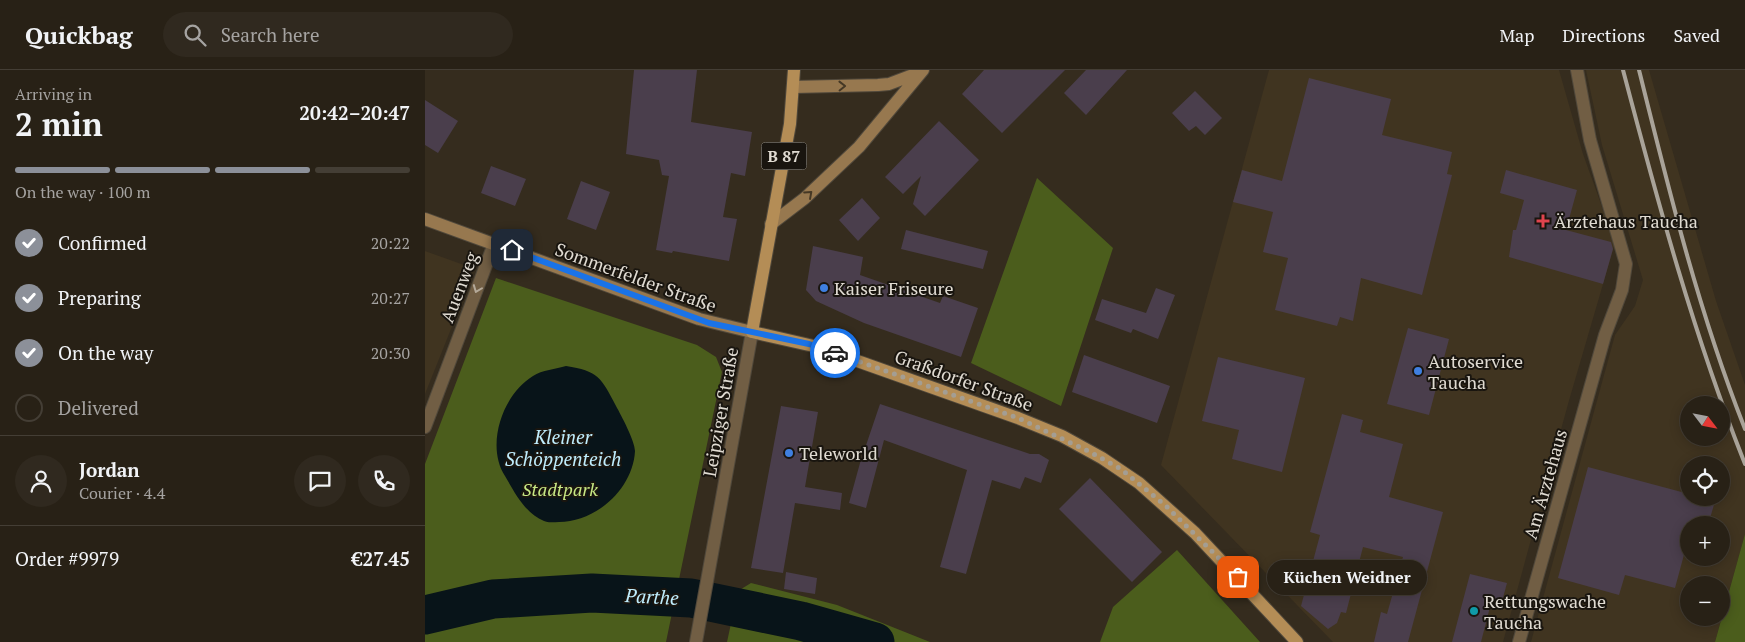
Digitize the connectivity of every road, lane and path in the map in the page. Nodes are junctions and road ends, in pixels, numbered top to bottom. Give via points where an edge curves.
1 (794, 70) edge
2 (1577, 70) edge
3 (923, 71) edge
4 (793, 87) junction
5 (425, 219) edge
6 (771, 224) junction
7 (494, 244) junction
8 (752, 332) junction
9 (425, 427) edge
10 (697, 636) edge
11 (1297, 642) edge
12 (1519, 642) edge

1 - 4 main road, Leipziger Straße / B 87
2 - 12 street, Am Ärztehaus via 1590,140 1626,264 1622,290 1605,336
4 -> 3 main road via 883,85
6 -> 3 main road via 805,198 859,147
4 - 6 main road, Leipziger Straße / B 87 via 790,124
5 - 7 main road, Sommerfelder Straße
6 - 8 main road, Leipziger Straße / B 87
7 - 8 main road, Sommerfelder Straße via 699,319
7 -> 9 street, Auenweg
8 - 10 street, Leipziger Straße
8 - 11 main road, Graßdorfer Straße via 818,347 1018,418 1102,458 1139,483 1195,533

